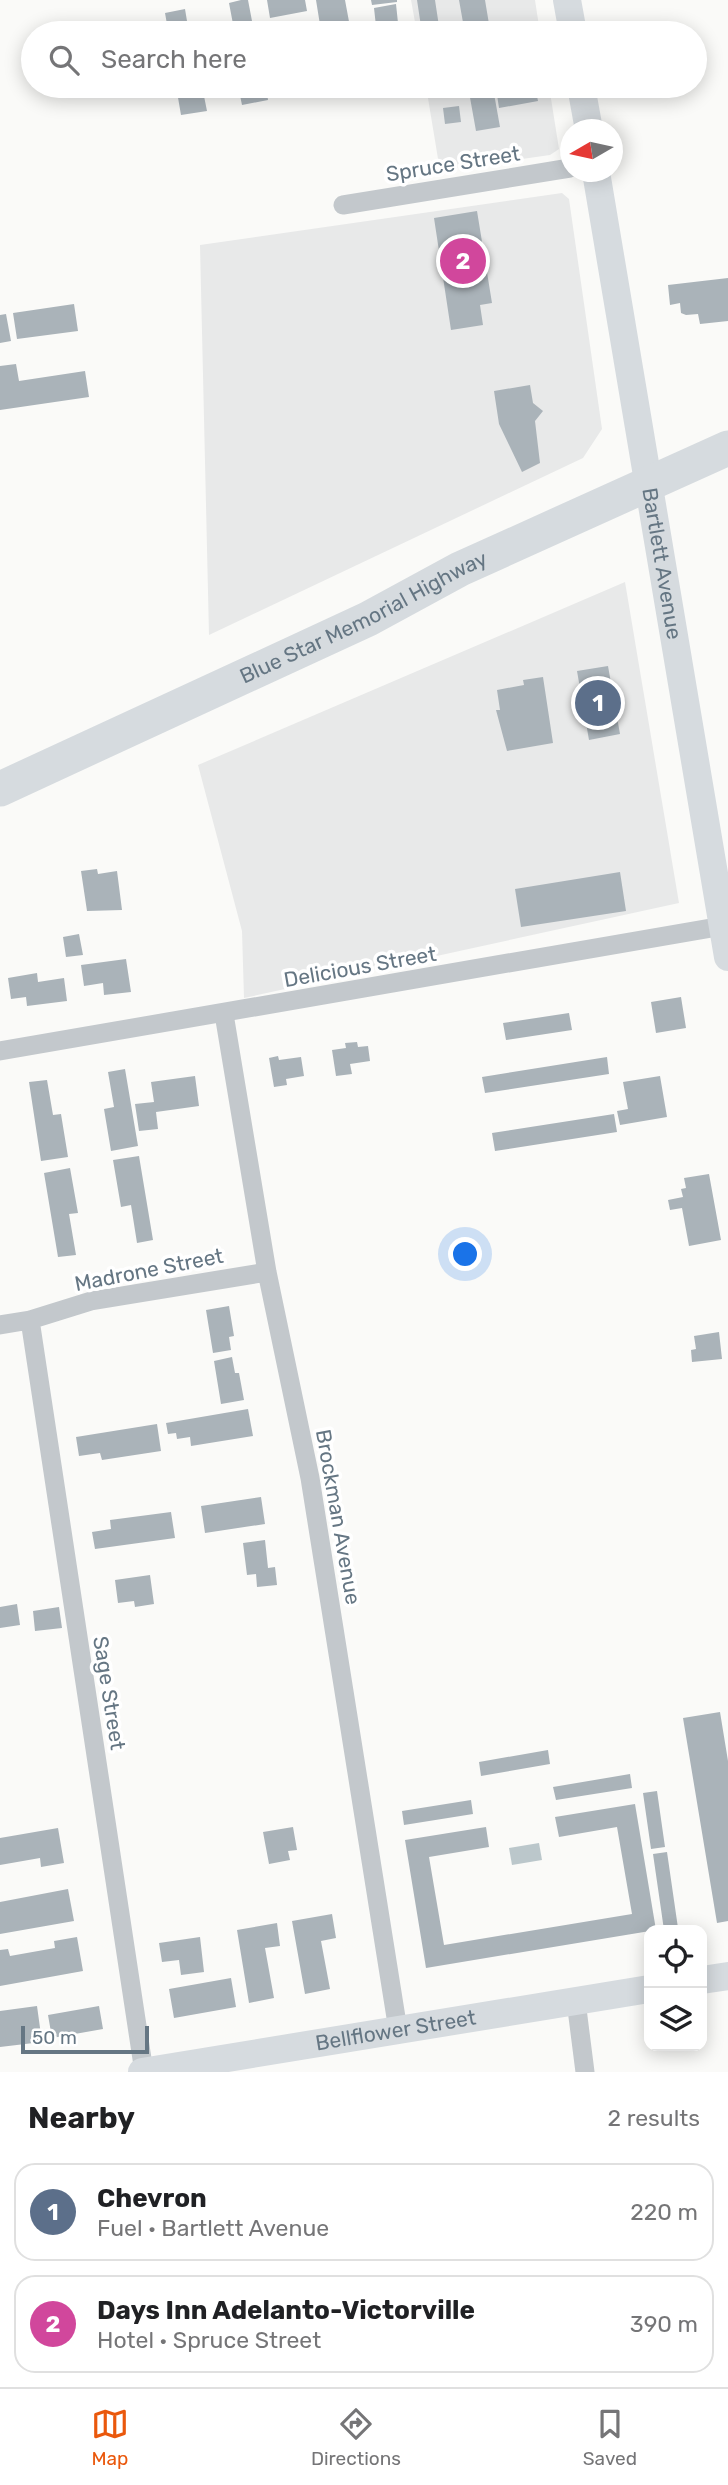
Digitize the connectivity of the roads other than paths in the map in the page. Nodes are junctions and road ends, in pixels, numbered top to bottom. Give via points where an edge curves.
1 (567, 0) edge
2 (571, 21) edge
3 (583, 98) edge
4 (587, 119) edge
5 (560, 171) edge
6 (598, 182) edge
7 (343, 205) dead end
8 (728, 449) edge
9 (649, 486) junction
10 (0, 789) edge
11 (725, 925) edge
12 (728, 957) edge
13 (224, 1014) junction
14 (0, 1051) edge
15 (267, 1272) junction
16 (30, 1320) junction
17 (0, 1325) edge
18 (728, 1976) edge
19 (707, 1979) edge
20 (644, 1990) edge
21 (576, 2001) junction
22 (398, 2030) junction
23 (143, 2072) edge
24 (584, 2072) edge

1 - 2 street
3 - 4 street
5 - 7 street, Spruce Street
6 - 9 street, Bartlett Avenue
8 - 9 highway, Blue Star Memorial Highway
9 - 10 highway, Blue Star Memorial Highway via 460,569 369,619
9 - 11 street, Bartlett Avenue
11 - 12 street, Bartlett Avenue
11 - 13 street, Delicious Street
13 - 14 street, Delicious Street
13 - 15 street, Brockman Avenue
15 - 16 street, Madrone Street via 91,1301
15 - 22 street, Brockman Avenue via 310,1478
16 - 17 street, Madrone Street
16 - 23 street, Sage Street
18 - 19 street
20 - 21 street, Bellflower Street
21 - 22 street, Bellflower Street
21 - 24 street
22 - 23 street, Bellflower Street

